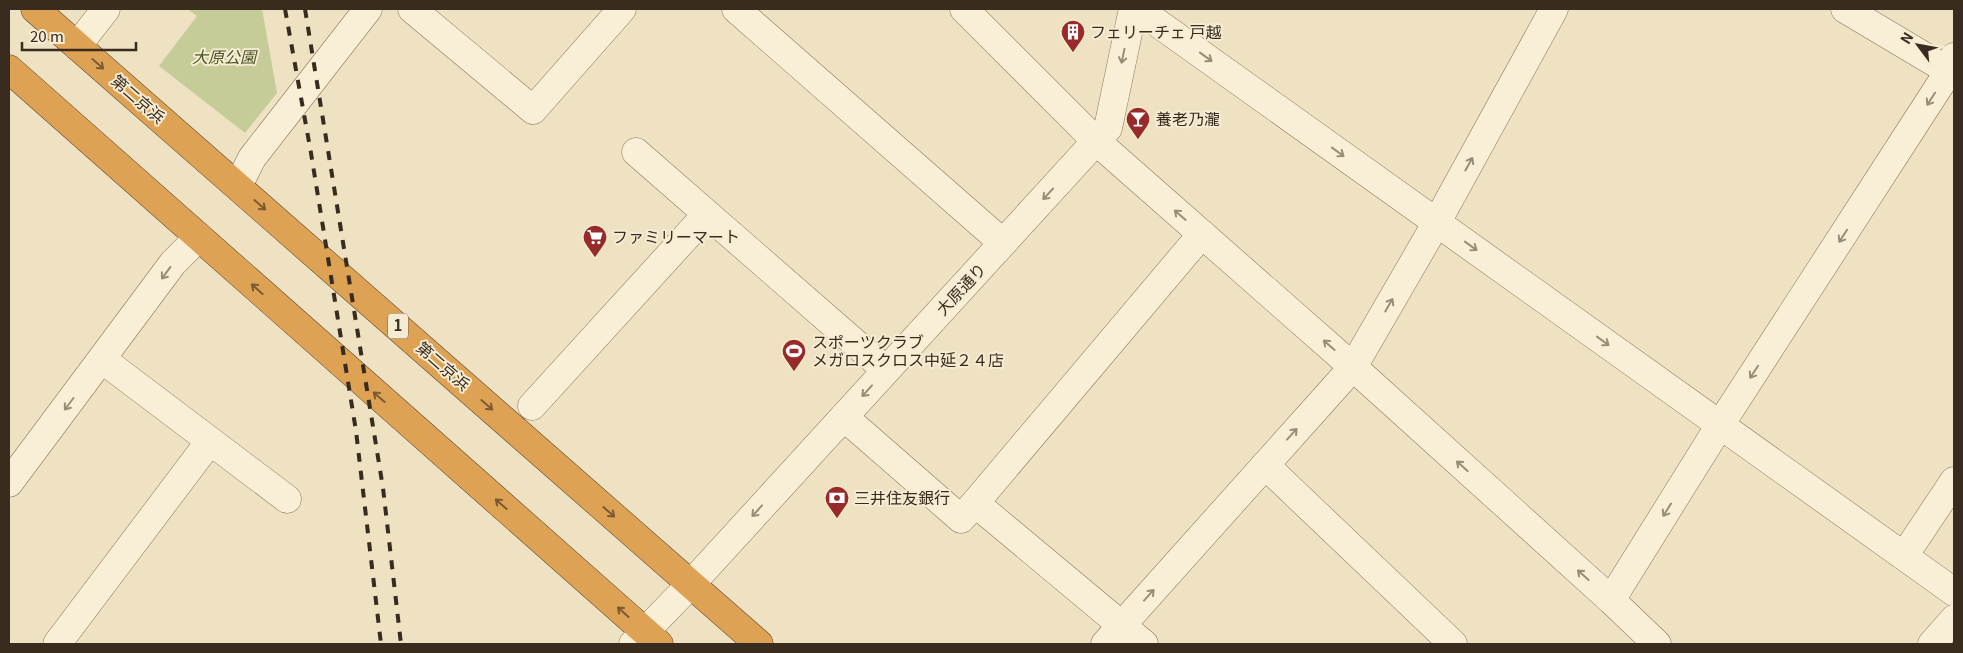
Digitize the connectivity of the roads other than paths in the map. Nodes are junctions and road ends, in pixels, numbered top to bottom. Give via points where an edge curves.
1 (35, 9) edge
2 (106, 9) edge
3 (368, 9) edge
4 (412, 9) edge
5 (622, 9) edge
6 (964, 9) edge
7 (1133, 9) edge
8 (1138, 9) edge
9 (1554, 9) edge
10 (1845, 9) edge
11 (744, 11) edge
12 (77, 46) junction
13 (1952, 67) edge
14 (9, 69) edge
15 (1096, 141) junction
16 (636, 152) dead end
17 (238, 186) junction
18 (707, 214) junction
19 (1437, 222) junction
20 (1202, 234) junction
21 (199, 237) junction
22 (1002, 243) junction
23 (103, 360) junction
24 (1353, 367) junction
25 (886, 370) junction
26 (532, 406) dead end
27 (844, 417) junction
28 (1720, 425) junction
29 (210, 441) junction
30 (1265, 465) junction
31 (1954, 481) edge
32 (9, 483) edge
33 (287, 499) dead end
34 (975, 503) junction
35 (1904, 556) junction
36 (691, 584) junction
37 (1954, 592) edge
38 (1611, 600) junction
39 (1954, 619) edge
40 (1114, 635) edge
41 (646, 640) edge
42 (57, 644) edge
43 (759, 644) edge
44 (1144, 644) edge
45 (1453, 644) edge
46 (1657, 644) edge
47 (1932, 644) edge

1 - 12 highway, 第二京浜 / 1
2 - 12 street
3 - 17 street via 252,158
4 - 5 street via 533,110
6 - 15 street
7 -> 15 street, 大原通り via 1108,128
8 -> 19 street
19 -> 9 street
10 - 13 street
11 - 22 street
12 -> 17 highway, 第二京浜 / 1
13 -> 28 street
14 - 21 highway
20 -> 15 street
15 -> 22 street, 大原通り
16 - 18 street
17 -> 36 highway, 第二京浜 / 1
18 - 25 street
18 - 26 street
24 -> 19 street
19 -> 28 street
24 -> 20 street
20 - 34 street
21 -> 23 street via 173,263
41 -> 21 highway
22 - 25 street, 大原通り
23 - 29 street
23 -> 32 street
30 -> 24 street
38 -> 24 street
25 -> 27 street, 大原通り
27 - 34 street via 961,518
27 -> 36 street, 大原通り
28 - 35 street
28 -> 38 street
29 - 33 street
29 - 42 street
40 -> 30 street
30 - 45 street
31 - 35 street
34 - 40 street
35 - 37 street
36 - 41 street, 大原通り
36 - 43 highway, 第二京浜 / 1
38 - 46 street
39 - 47 street
40 - 44 street

